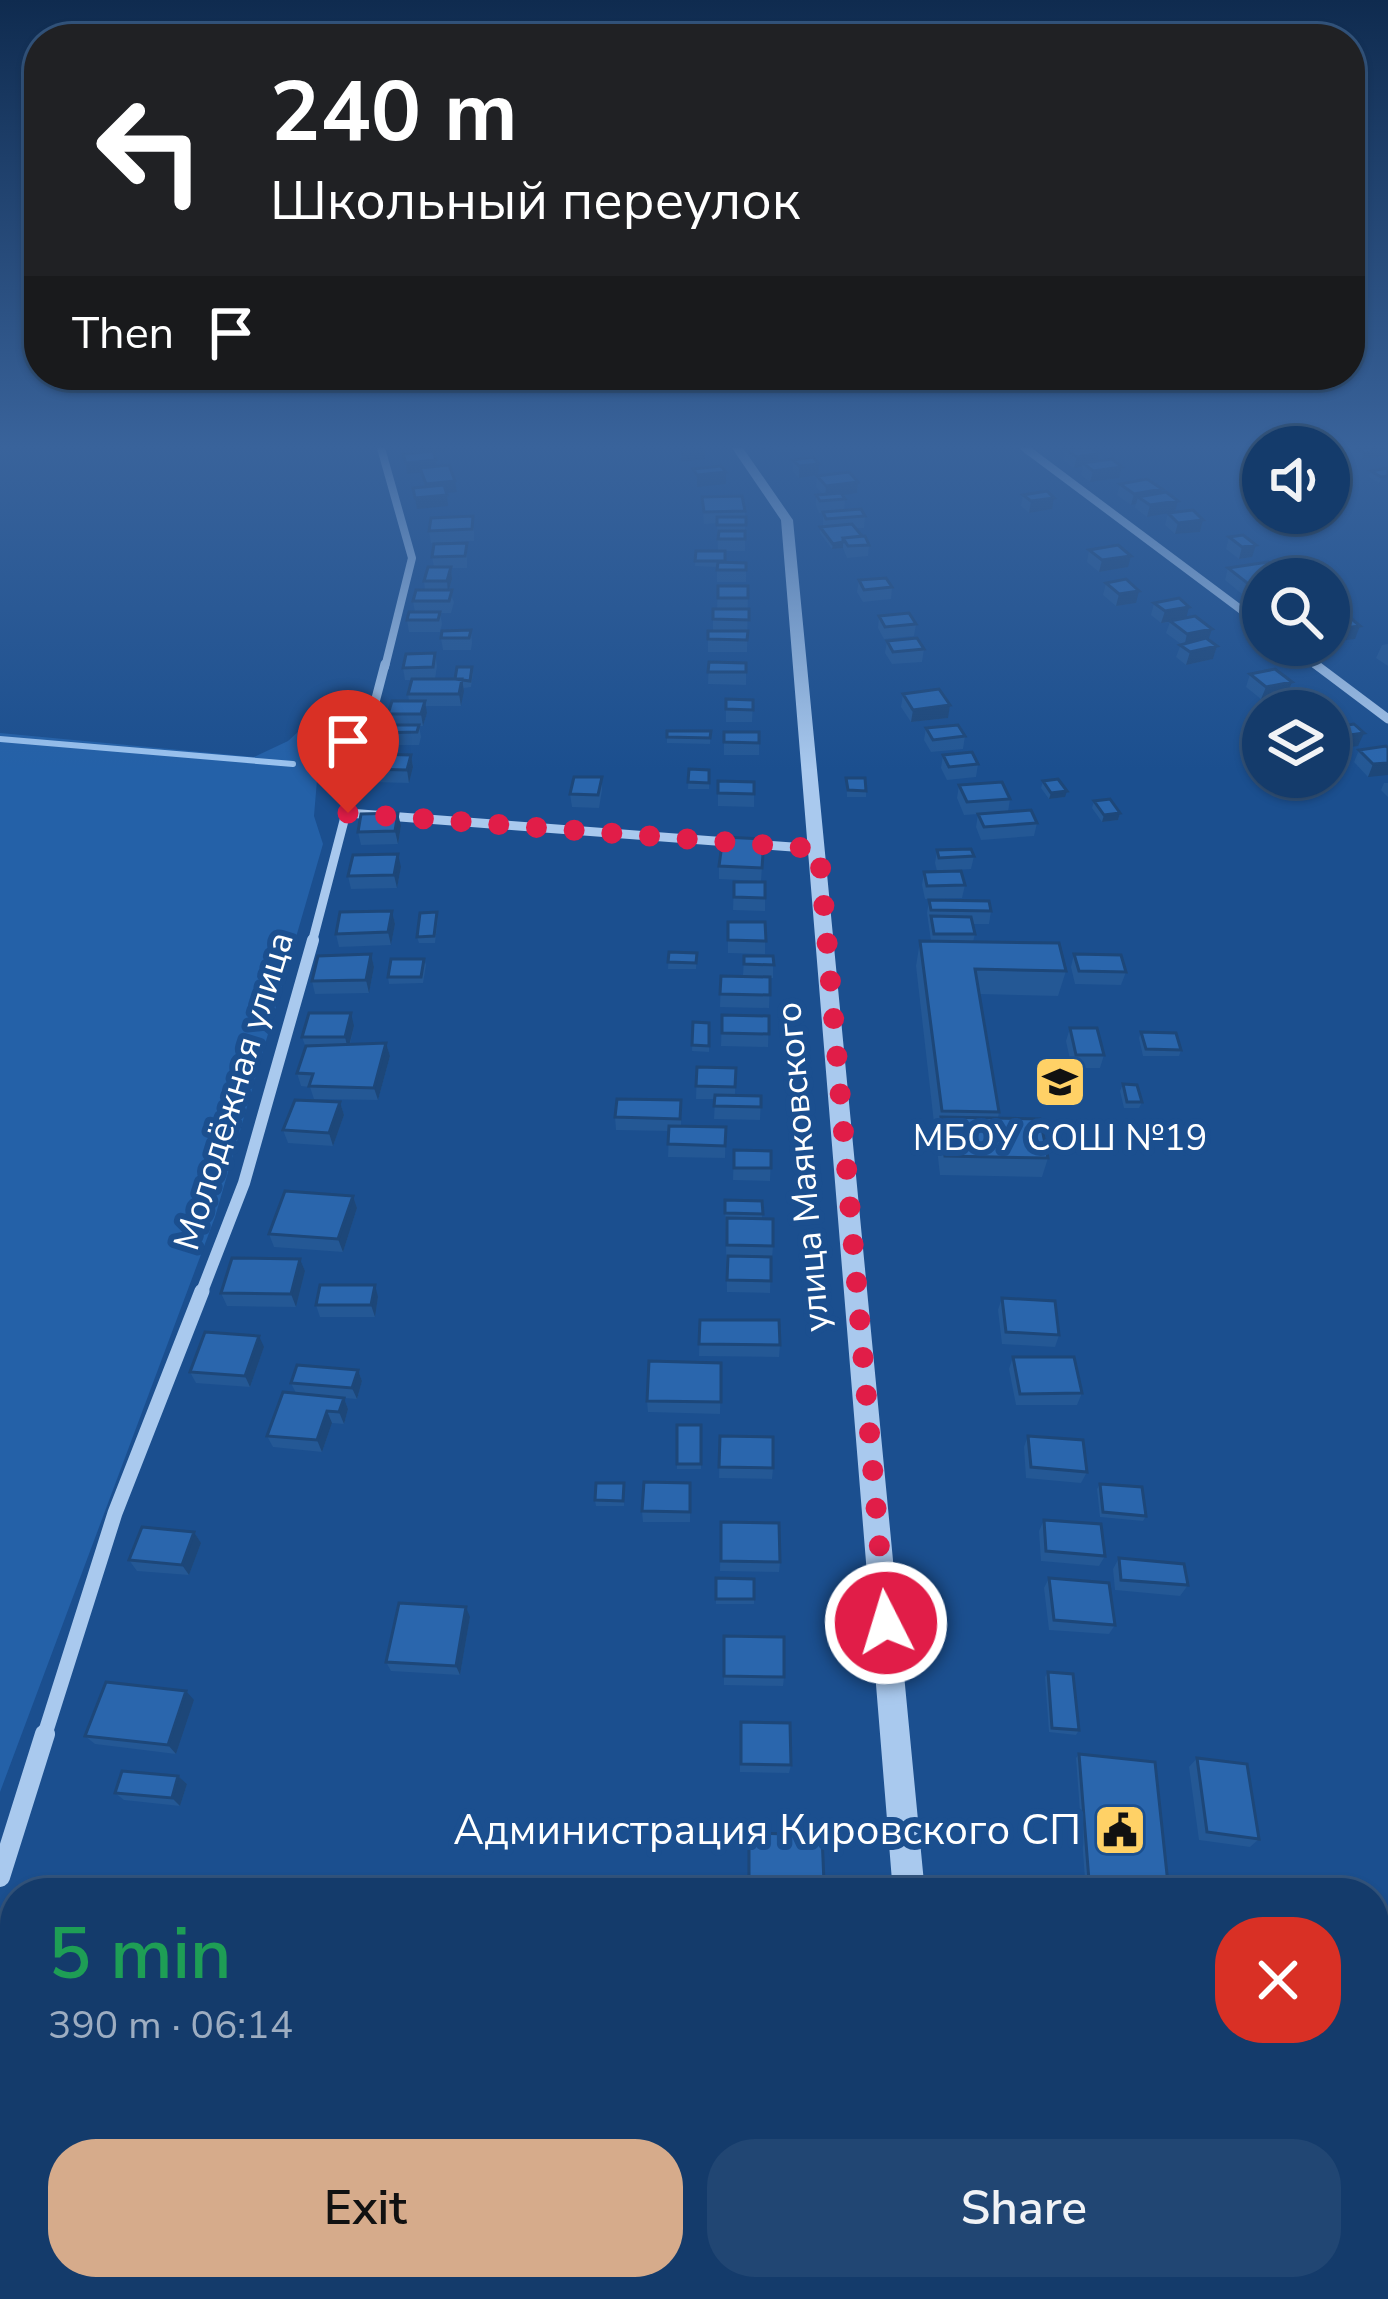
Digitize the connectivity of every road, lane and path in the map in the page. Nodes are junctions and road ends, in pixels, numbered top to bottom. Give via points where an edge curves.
1 (411, 555) edge
2 (790, 555) edge
3 (1168, 555) edge
4 (1242, 610) edge
5 (1317, 666) edge
6 (1388, 719) edge
7 (348, 813) junction
8 (819, 849) junction
9 (0, 1877) edge
10 (908, 1878) edge

1 - 7 street, Молодёжная улица
2 - 8 street, улица Маяковского
3 - 4 street
5 - 6 street
7 - 8 street
7 - 9 street, Молодёжная улица via 244,1183 115,1513
8 - 10 street, улица Маяковского

